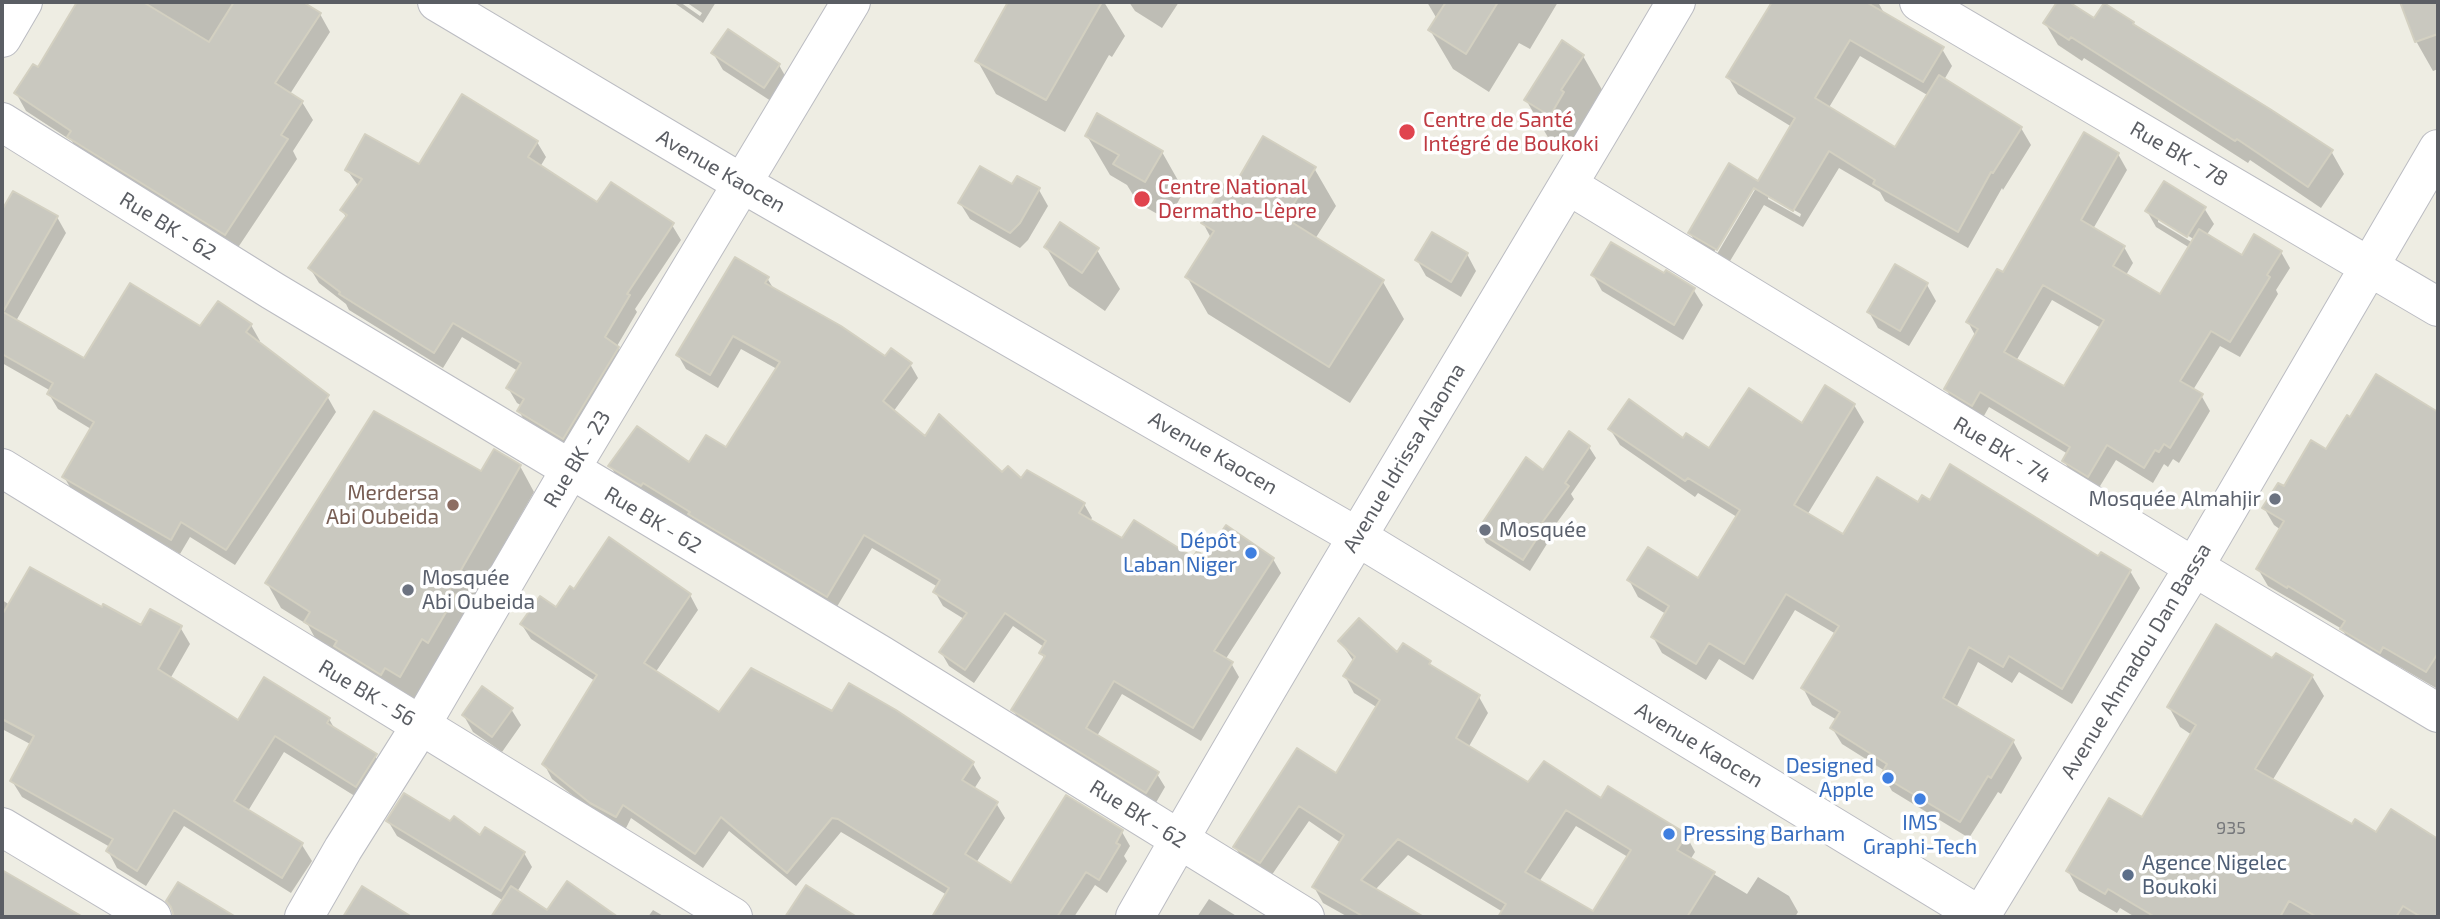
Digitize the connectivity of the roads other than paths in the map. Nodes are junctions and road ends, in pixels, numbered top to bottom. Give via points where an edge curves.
1 (23, 2) edge
2 (437, 2) edge
3 (851, 2) edge
4 (1676, 2) edge
5 (1919, 2) edge
6 (2, 38) edge
7 (2, 122) edge
8 (2438, 149) edge
9 (743, 184) junction
10 (1568, 185) junction
11 (2370, 265) junction
12 (2438, 307) edge
13 (2, 468) edge
14 (570, 470) junction
15 (1356, 536) junction
16 (2194, 567) junction
17 (2438, 713) edge
18 (421, 725) junction
19 (2, 827) edge
20 (1179, 839) junction
21 (152, 917) edge
22 (304, 917) edge
23 (733, 917) edge
24 (1135, 917) edge
25 (1305, 917) edge
26 (1981, 917) edge

1 - 6 street
2 - 9 street, Avenue Kaocen
3 - 9 street, Rue BK - 23
4 - 10 street, Avenue Idrissa Alaoma
5 - 11 street, Rue BK - 78
7 - 14 street, Rue BK - 62
8 - 11 street, Avenue Ahmadou Dan Bassa
9 - 14 street, Rue BK - 23
9 - 15 street, Avenue Kaocen
10 - 15 street, Avenue Idrissa Alaoma
10 - 16 street, Rue BK - 74
11 - 12 street, Rue BK - 78
11 - 16 street, Avenue Ahmadou Dan Bassa
13 - 18 street, Rue BK - 56
14 - 18 street, Rue BK - 23
14 - 20 street, Rue BK - 62
15 - 20 street, Avenue Idrissa Alaoma
15 - 26 street, Avenue Kaocen
16 - 17 street, Rue BK - 74
16 - 26 street, Avenue Ahmadou Dan Bassa
18 - 22 street, Rue BK - 23
18 - 23 street, Rue BK - 56
19 - 21 street
20 - 24 street, Avenue Idrissa Alaoma
20 - 25 street, Rue BK - 62

